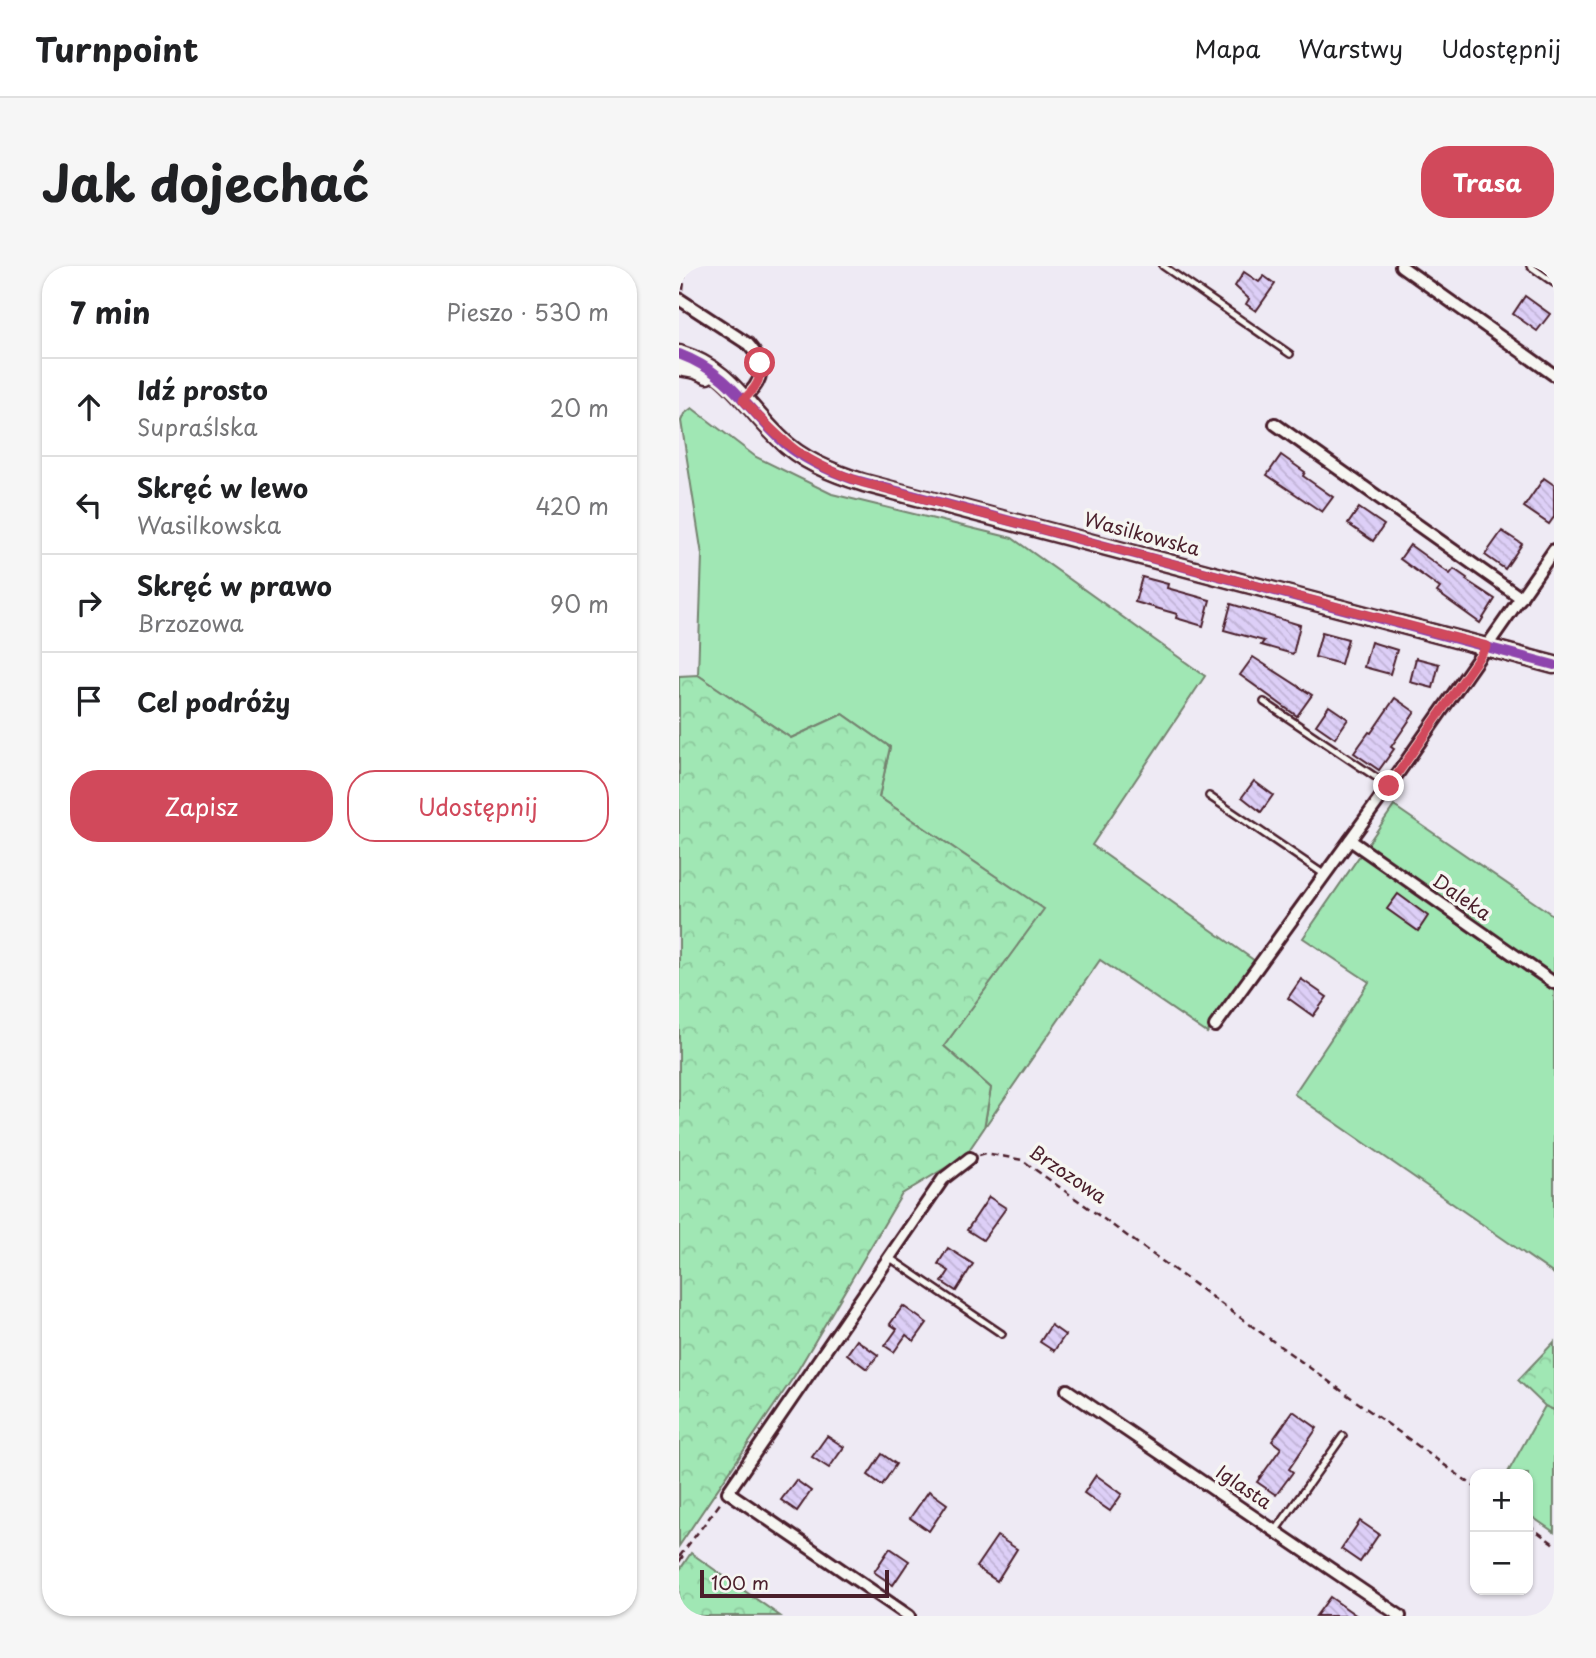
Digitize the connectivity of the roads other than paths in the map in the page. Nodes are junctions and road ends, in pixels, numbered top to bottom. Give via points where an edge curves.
1 (1163, 266) edge
2 (1401, 266) edge
3 (1530, 266) edge
4 (1554, 283) edge
5 (680, 300) edge
6 (1290, 354) dead end
7 (679, 355) edge
8 (679, 368) edge
9 (1554, 375) edge
10 (743, 400) junction
11 (1275, 424) dead end
12 (1554, 550) edge
13 (1521, 598) junction
14 (1487, 646) junction
15 (1554, 664) edge
16 (1264, 702) dead end
17 (1389, 786) junction
18 (1209, 796) dead end
19 (1350, 841) junction
20 (1325, 875) junction
21 (1554, 983) edge
22 (1215, 1026) dead end
23 (970, 1158) road end
24 (890, 1258) junction
25 (1002, 1334) dead end
26 (1067, 1390) dead end
27 (1343, 1436) dead end
28 (1276, 1530) junction
29 (909, 1616) edge
30 (1399, 1616) edge

1 - 6 lane
2 - 9 street
3 - 4 lane
5 - 10 street via 755,353 761,373
7 - 10 street, Wasilkowska via 717,371
8 - 10 street, Wasilkowska via 705,374
10 - 14 street, Wasilkowska via 795,451 854,480
11 - 13 street
12 - 13 street
13 - 14 street
14 - 15 street, Wasilkowska
14 - 17 street
16 - 17 lane
17 - 19 street
18 - 20 lane
19 - 20 street
19 - 21 street, Daleka
20 - 22 street
23 - 24 street via 943,1179
24 - 25 lane
24 - 29 street via 728,1492
26 - 28 street, Iglasta
27 - 28 lane
28 - 30 street, Iglasta

